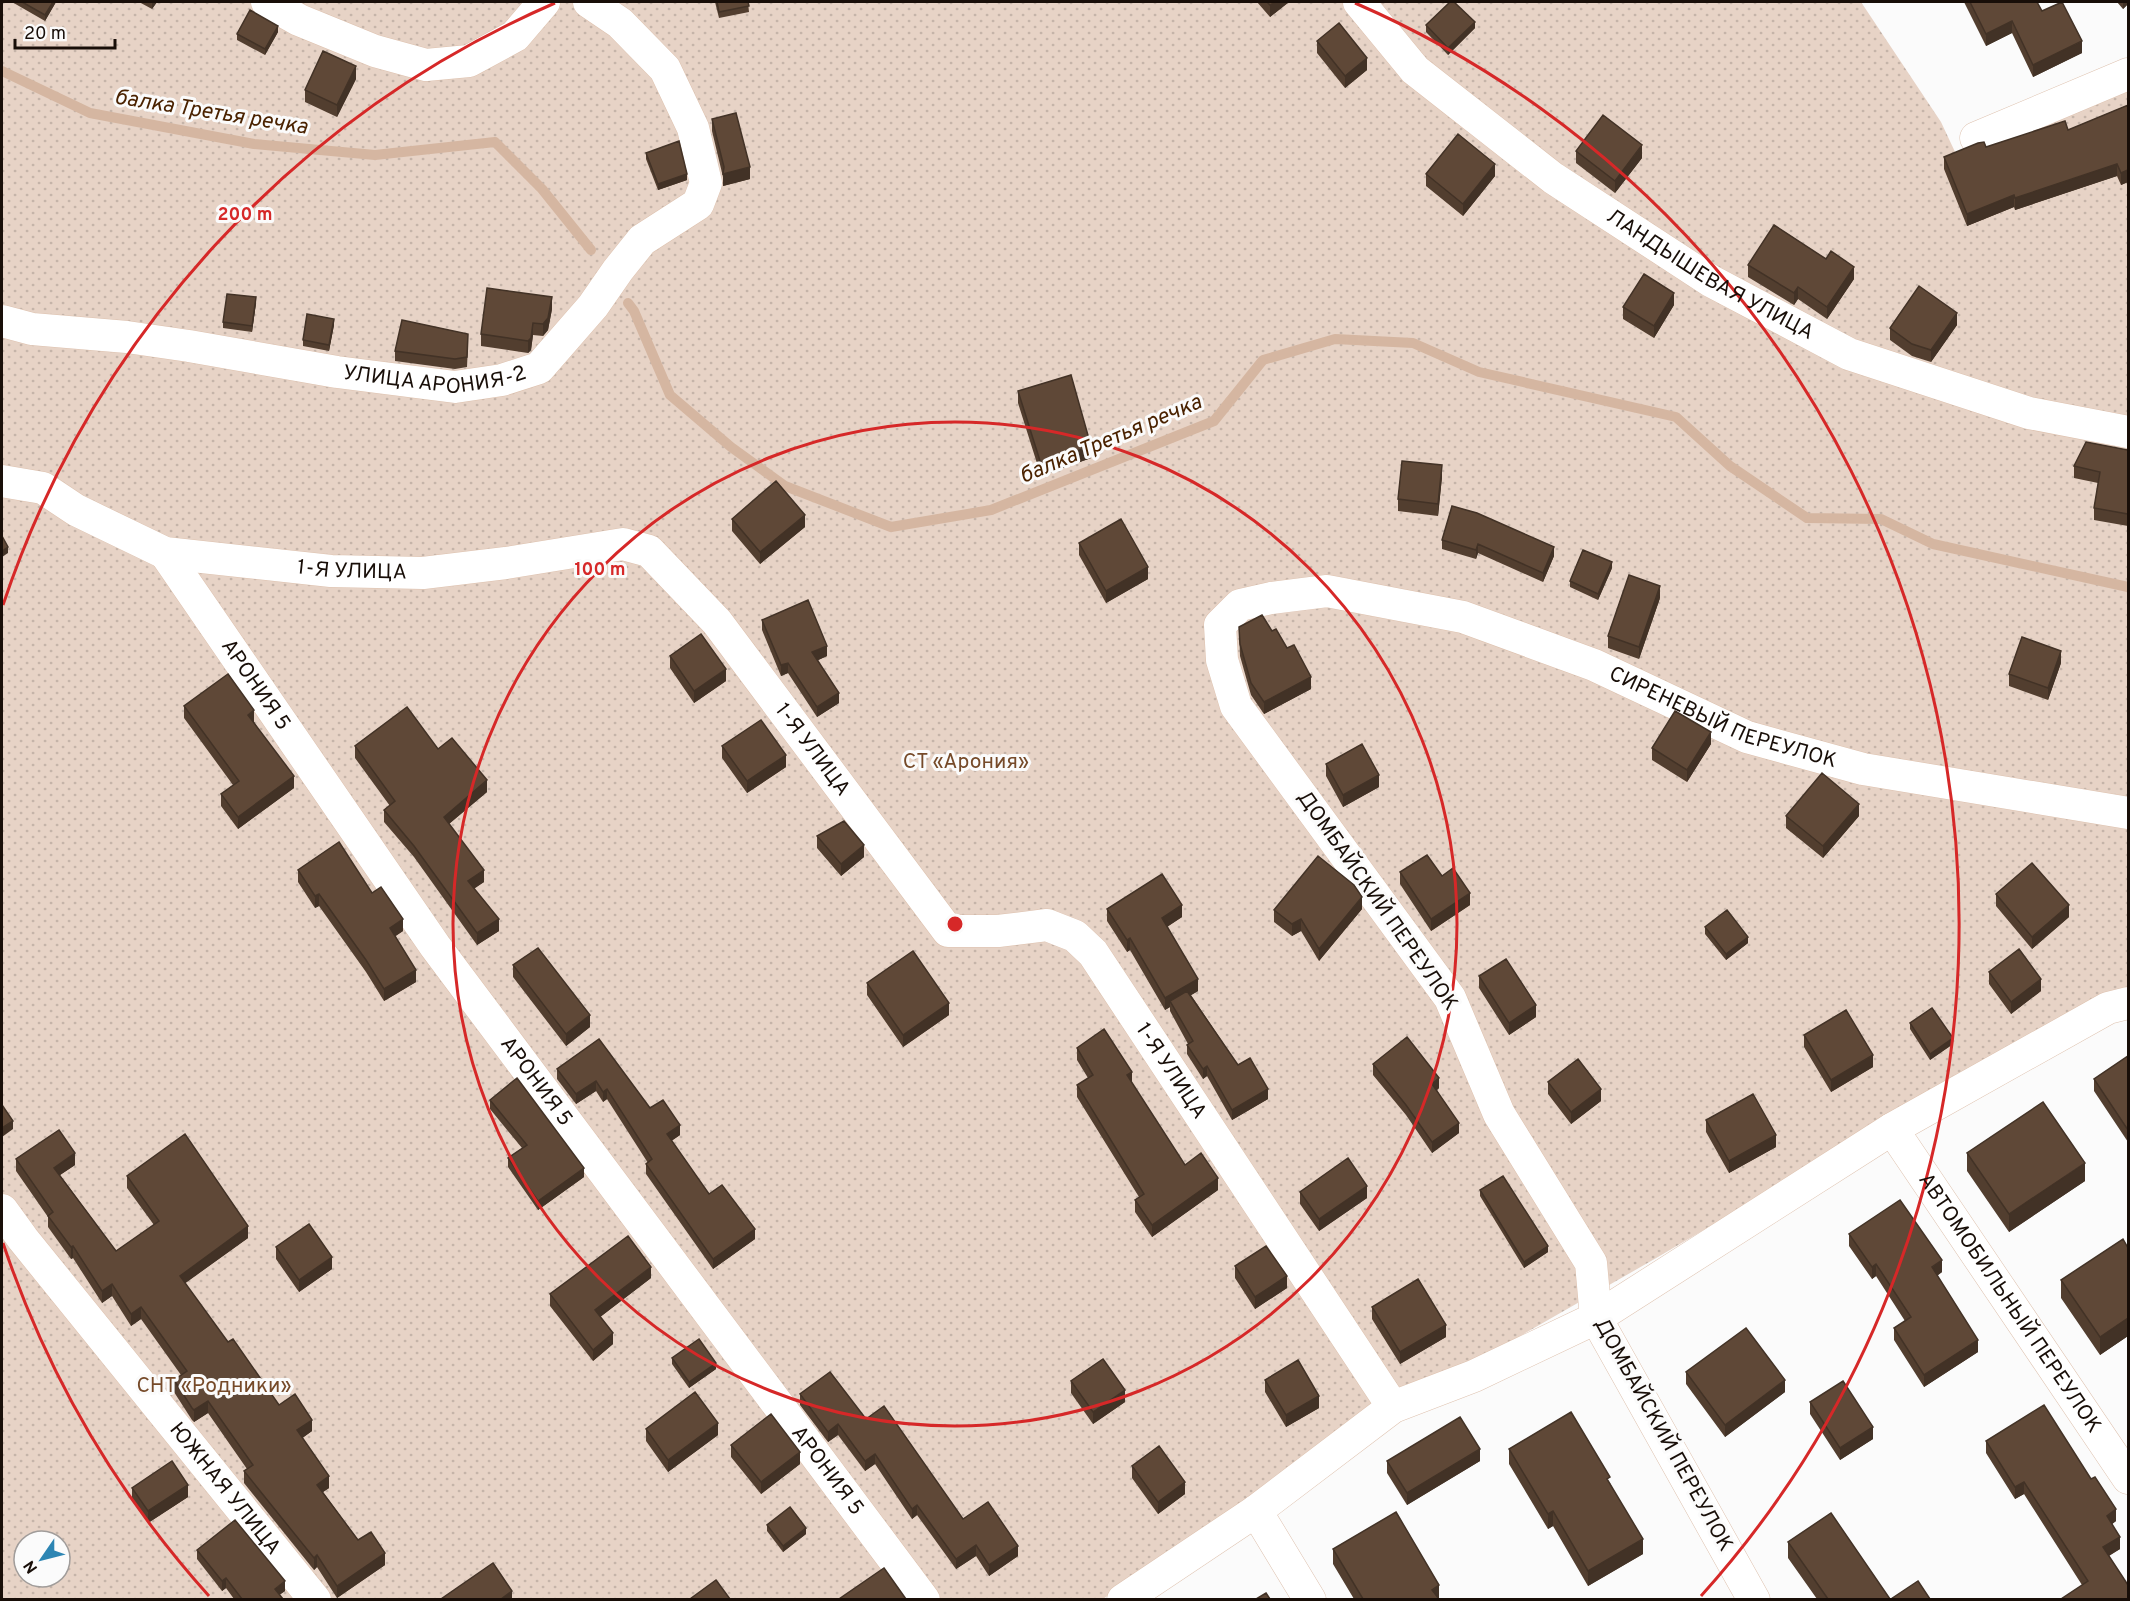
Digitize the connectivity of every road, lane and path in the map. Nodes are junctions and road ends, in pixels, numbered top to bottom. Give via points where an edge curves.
1 (267, 2) edge
2 (544, 2) edge
3 (589, 2) edge
4 (1359, 2) edge
5 (2128, 74) edge
6 (1976, 138) dead end
7 (2, 321) edge
8 (2128, 432) edge
9 (2, 481) edge
10 (165, 553) junction
11 (1327, 591) joint
12 (2128, 813) edge
13 (2128, 1004) edge
14 (1892, 1129) junction
15 (2, 1210) edge
16 (1596, 1318) junction
17 (1393, 1407) junction
18 (2128, 1478) edge
19 (1256, 1511) junction
20 (315, 1599) edge
21 (924, 1599) edge
22 (1123, 1599) edge
23 (1310, 1599) edge
24 (1754, 1599) edge

1 - 2 street via 299,20 375,51 426,65 469,61 515,36
3 - 7 street, УЛИЦА АРОНИЯ-2 via 620,23 665,69 693,128 705,183 698,204 642,240 593,306 539,368 502,380 455,387 127,337 32,330
4 - 8 street, ЛАНДЫШЕВАЯ УЛИЦА via 1415,69 1553,178 1711,281 1850,354 2029,413
5 - 6 street
9 - 10 street, 1-Я УЛИЦА via 44,488 76,510
10 - 17 street, 1-Я УЛИЦА via 331,571 423,573 623,544 650,551 717,622 948,931 998,931 1047,925 1074,936 1093,953
10 - 21 street, АРОНИЯ 5 via 435,946
11 - 12 street, СИРЕНЕВЫЙ ПЕРЕУЛОК via 1462,617 1594,665 1747,737 1863,769
11 - 16 street, ДОМБАЙСКИЙ ПЕРЕУЛОК via 1240,605 1220,625 1222,660 1236,706 1450,998 1499,1114 1591,1263
13 - 14 street via 2108,1008
14 - 16 street
14 - 18 street, АВТОМОБИЛЬНЫЙ ПЕРЕУЛОК
15 - 20 street, ЮЖНАЯ УЛИЦА
16 - 17 street via 1474,1376
16 - 24 street, ДОМБАЙСКИЙ ПЕРЕУЛОК
17 - 19 street
19 - 22 street
19 - 23 street

